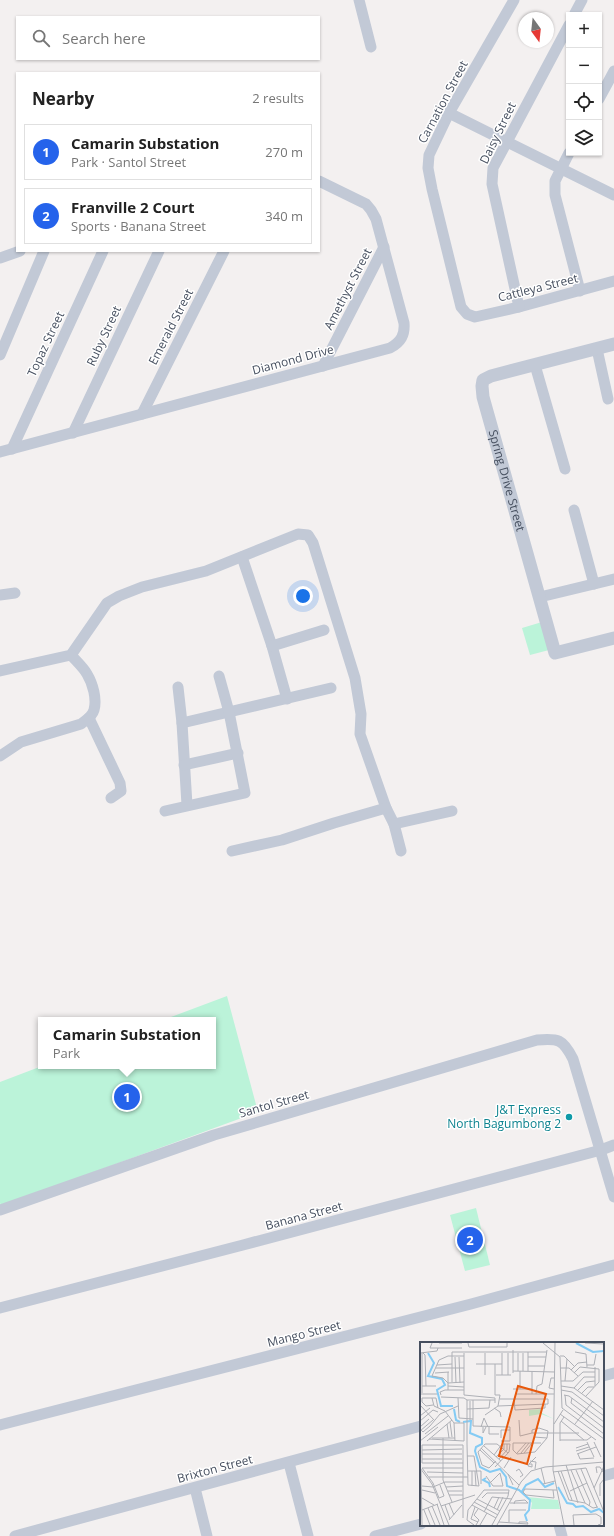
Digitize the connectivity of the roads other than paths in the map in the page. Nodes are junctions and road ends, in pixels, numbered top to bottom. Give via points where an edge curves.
1 (359, 0) edge
2 (514, 0) edge
3 (582, 0) edge
4 (576, 12) edge
5 (566, 31) edge
6 (371, 47) dead end
7 (614, 72) edge
8 (602, 94) edge
9 (449, 113) junction
10 (507, 141) junction
11 (567, 156) edge
12 (561, 168) junction
13 (320, 181) edge
14 (614, 195) edge
15 (384, 247) junction
16 (17, 252) edge
17 (44, 252) edge
18 (103, 252) edge
19 (159, 252) edge
20 (223, 252) edge
21 (0, 258) edge
22 (614, 281) edge
23 (580, 291) junction
24 (519, 307) junction
25 (467, 314) joint
26 (614, 344) edge
27 (597, 349) junction
28 (0, 355) edge
29 (535, 365) junction
30 (323, 366) junction
31 (608, 399) dead end
32 (142, 414) junction
33 (73, 433) junction
34 (12, 449) junction
35 (0, 452) edge
36 (565, 469) dead end
37 (574, 510) dead end
38 (242, 557) junction
39 (614, 579) edge
40 (594, 584) junction
41 (15, 593) dead end
42 (0, 595) edge
43 (540, 596) junction
44 (324, 630) dead end
45 (614, 638) edge
46 (272, 646) junction
47 (71, 655) junction
48 (0, 671) edge
49 (219, 676) dead end
50 (178, 687) dead end
51 (331, 688) dead end
52 (287, 699) junction
53 (229, 712) junction
54 (89, 718) junction
55 (182, 723) junction
56 (238, 753) junction
57 (0, 756) edge
58 (184, 765) junction
59 (111, 798) dead end
60 (187, 805) junction
61 (386, 808) junction
62 (165, 811) dead end
63 (452, 811) dead end
64 (394, 824) junction
65 (232, 851) dead end
66 (402, 851) dead end
67 (614, 1145) edge
68 (601, 1150) junction
69 (614, 1197) edge
70 (0, 1210) edge
71 (614, 1265) edge
72 (0, 1308) edge
73 (614, 1373) edge
74 (604, 1376) edge
75 (0, 1425) edge
76 (420, 1426) edge
77 (288, 1463) junction
78 (614, 1473) edge
79 (604, 1476) edge
80 (195, 1488) junction
81 (420, 1524) edge
82 (559, 1526) edge
83 (15, 1536) edge
84 (207, 1536) edge
85 (308, 1536) edge
86 (375, 1536) edge
87 (562, 1536) edge

1 - 6 street
2 - 9 street, Carnation Street
3 - 4 street
5 - 10 street, Daisy Street
7 - 8 street
9 - 10 street
9 - 25 street, Carnation Street via 429,155 428,168 461,307
10 - 12 street
10 - 24 street, Daisy Street via 493,168 492,184
11 - 12 street
12 - 14 street
12 - 23 street via 556,181 555,195
13 - 15 street, Diamond Drive via 366,204 372,210
15 - 30 street, Amethyst Street
15 - 30 street, Diamond Drive via 404,323 405,331 402,338 390,348
16 - 21 street
17 - 28 street
18 - 34 street, Topaz Street
19 - 33 street, Ruby Street
20 - 32 street, Emerald Street
22 - 23 street, Cattleya Street
23 - 24 street, Cattleya Street
24 - 25 street, Cattleya Street via 475,317
26 - 27 street, Spring Drive Street
27 - 29 street, Spring Drive Street
27 - 31 street
29 - 36 street
29 - 43 street, Spring Drive Street via 491,376 483,380 482,386
30 - 32 street, Diamond Drive
32 - 33 street, Diamond Drive
33 - 34 street, Diamond Drive
34 - 35 street, Diamond Drive
37 - 40 street
38 - 46 street
38 - 47 street via 206,571 142,587 119,596 107,603
38 - 61 street via 298,534 308,534 355,678 361,714 360,734
39 - 40 street
40 - 43 street
41 - 42 street
43 - 45 street, Spring Drive Street via 555,653
44 - 46 street
46 - 52 street
47 - 48 street
47 - 54 street via 87,674 93,687 94,711
49 - 53 street
50 - 55 street
51 - 52 street
52 - 53 street
53 - 55 street
53 - 56 street
54 - 57 street via 81,724 21,742
54 - 59 street via 120,783 121,791
55 - 58 street
56 - 58 street
56 - 60 street via 245,793
58 - 60 street
60 - 62 street
61 - 64 street
61 - 65 street via 275,842
63 - 64 street
64 - 66 street
67 - 68 street, Banana Street
68 - 69 street
68 - 70 street, Santol Street via 568,1049 560,1040 537,1040 214,1135
68 - 72 street, Banana Street
71 - 75 street, Mango Street
73 - 74 street
76 - 77 street, Brixton Street
77 - 80 street, Brixton Street
77 - 85 street
78 - 79 street
80 - 83 street, Brixton Street
80 - 84 street
81 - 86 street
82 - 87 street

